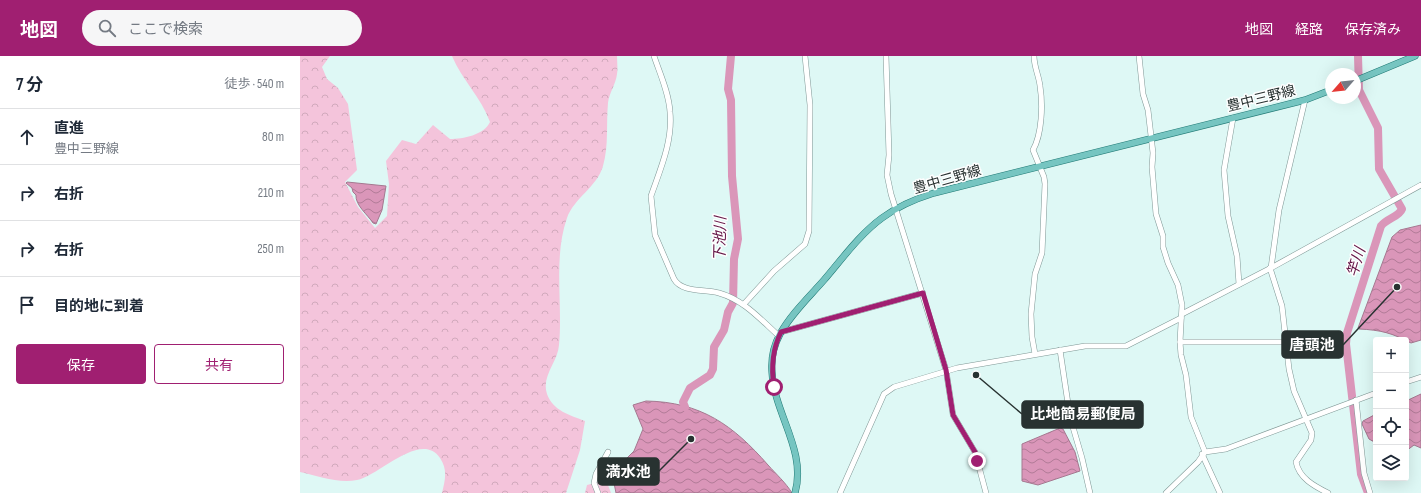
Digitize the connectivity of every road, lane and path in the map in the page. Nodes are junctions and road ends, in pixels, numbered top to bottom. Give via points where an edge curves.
1 (654, 56) edge
2 (805, 56) edge
3 (886, 56) edge
4 (1034, 56) edge
5 (1139, 56) edge
6 (1400, 56) edge
7 (1415, 56) edge
8 (1400, 63) junction
9 (1361, 79) edge
10 (1325, 92) edge
11 (1305, 100) junction
12 (1232, 118) junction
13 (1152, 139) junction
14 (1039, 167) junction
15 (1421, 186) edge
16 (896, 209) junction
17 (1271, 268) junction
18 (1239, 284) junction
19 (923, 293) junction
20 (744, 304) junction
21 (1181, 316) junction
22 (780, 334) junction
23 (1180, 342) junction
24 (1286, 342) junction
25 (1060, 350) junction
26 (1035, 354) junction
27 (946, 370) junction
28 (1421, 377) edge
29 (1409, 381) edge
30 (1373, 394) edge
31 (1356, 400) junction
32 (1305, 419) junction
33 (608, 452) dead end
34 (1203, 453) junction
35 (797, 492) edge
36 (598, 493) edge
37 (840, 493) edge
38 (986, 493) edge
39 (1090, 493) edge
40 (1166, 493) edge
41 (1220, 493) edge
42 (1328, 493) edge
43 (1370, 493) edge

1 - 20 street via 670,111 667,144 651,196 655,235 677,284 683,288 727,296
2 - 20 street via 810,105 809,231 804,244 774,271
3 - 16 street via 889,155 887,175
4 - 14 street via 1041,88 1040,133 1033,150
5 - 13 street
6 - 8 street
7 - 8 main road
8 - 9 main road
10 - 11 main road, 豊中三野線
11 - 12 main road, 豊中三野線
11 - 17 street via 1279,210
12 - 13 main road, 豊中三野線
12 - 18 street via 1224,170 1228,216 1237,256
13 - 14 main road, 豊中三野線
13 - 21 street via 1156,214 1163,236 1163,247 1178,285
14 - 16 main road, 豊中三野線 via 934,193
14 - 26 street via 1045,184 1042,253 1035,274 1032,314
15 - 17 street
16 - 19 street
16 - 22 main road, 豊中三野線 via 864,234 797,310
17 - 18 street
17 - 24 street via 1282,306
18 - 21 street
19 - 22 street
19 - 27 street
20 - 22 street
21 - 23 street
21 - 25 street via 1126,346 1085,346
22 - 35 main road, 豊中三野線 via 773,354 772,373 774,387 795,451 798,470
23 - 24 street
23 - 34 street via 1191,417
24 - 32 street via 1294,391
25 - 26 street
25 - 39 street via 1070,416
26 - 27 street
27 - 37 street via 894,386 884,394
27 - 38 street via 953,415 975,452
28 - 29 street
30 - 31 street
31 - 32 street
31 - 43 street via 1364,473
32 - 34 street via 1226,449
32 - 42 street via 1312,433 1311,440 1296,462 1297,466 1303,477
33 - 36 street via 596,474 594,483
34 - 40 street via 1198,462
34 - 41 street

